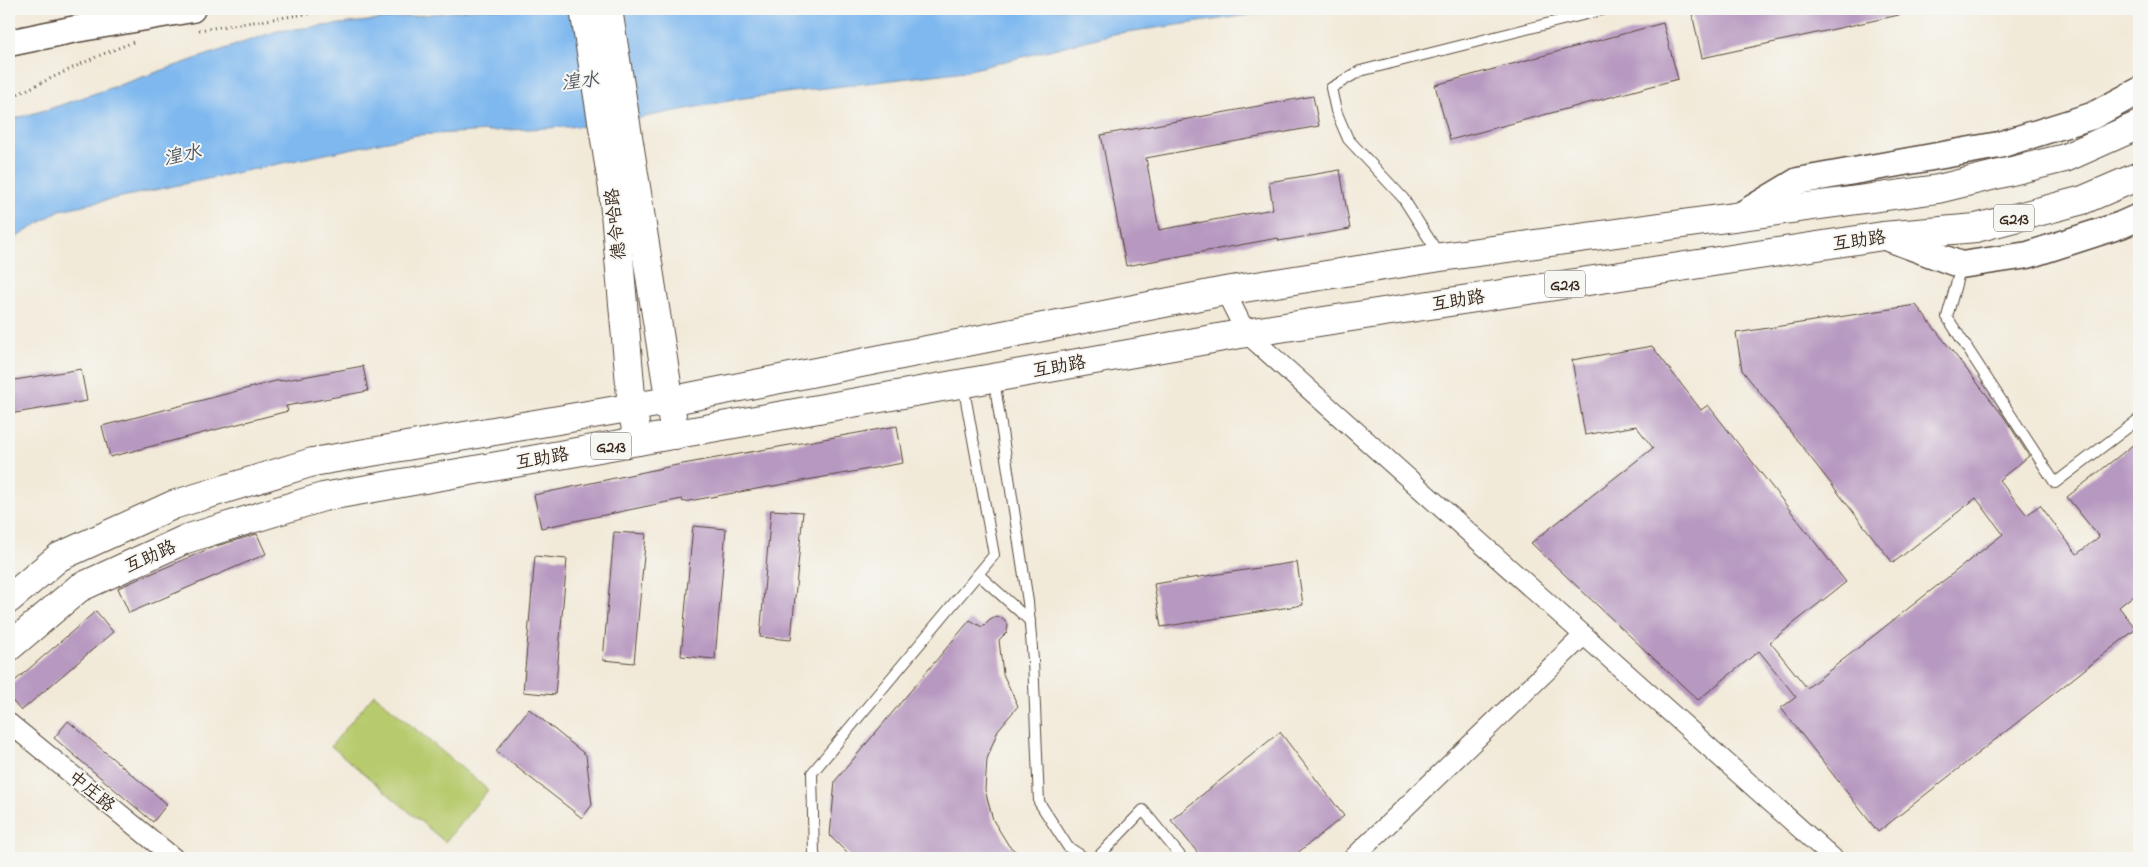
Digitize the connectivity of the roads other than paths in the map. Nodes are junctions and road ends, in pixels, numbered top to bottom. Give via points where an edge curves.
1 (584, 9) edge
2 (608, 9) edge
3 (1606, 9) edge
4 (195, 20) edge
5 (9, 43) edge
6 (2139, 91) edge
7 (2139, 125) edge
8 (2139, 176) edge
9 (625, 186) junction
10 (1743, 214) junction
11 (2139, 217) edge
12 (1883, 236) junction
13 (1441, 257) junction
14 (1961, 265) junction
15 (1225, 291) junction
16 (1246, 333) junction
17 (994, 378) junction
18 (963, 383) junction
19 (669, 401) junction
20 (632, 407) junction
21 (2139, 419) edge
22 (674, 435) junction
23 (638, 441) junction
24 (978, 574) junction
25 (9, 599) edge
26 (1030, 621) junction
27 (1584, 635) junction
28 (9, 647) edge
29 (9, 723) edge
30 (174, 858) edge
31 (816, 858) edge
32 (1085, 858) edge
33 (1097, 858) edge
34 (1182, 858) edge
35 (1353, 858) edge
36 (1833, 858) edge

1 - 9 main road, 德令哈路
2 - 9 main road, 德令哈路
3 - 13 lane via 1360,71 1331,88 1336,111 1348,139 1403,198
4 - 5 main road via 76,29
6 - 10 main road via 2092,116 1999,145 1798,181
7 - 10 main road, 互助路 / G213 via 2065,158 1938,189
8 - 12 main road, 互助路 / G213 via 2082,200 1976,228
9 - 19 main road, 德令哈路
9 - 20 main road, 德令哈路
10 - 13 main road, 互助路 / G213
11 - 14 main road via 2028,255
12 - 14 main road
12 - 16 main road, 互助路 / G213
13 - 15 main road, 互助路 / G213
14 - 21 lane via 1947,317 2055,483
15 - 16 street
15 - 19 main road, 互助路 / G213
16 - 17 main road, 互助路 / G213
16 - 27 street
17 - 18 main road, 互助路 / G213
17 - 26 lane
18 - 22 main road, 互助路 / G213
18 - 24 lane via 994,555
19 - 20 main road, 互助路 / G213
19 - 22 main road, 德令哈路
20 - 23 main road, 德令哈路
20 - 25 main road, 互助路 / G213 via 313,462 201,496 173,505 59,557
22 - 23 main road, 互助路 / G213
23 - 28 main road, 互助路 / G213 via 323,497 186,539 79,588
24 - 26 lane
24 - 31 lane via 812,773
26 - 32 lane via 1039,802 1068,847
27 - 35 street
27 - 36 street
29 - 30 street, 中庄路
33 - 34 lane via 1142,810

